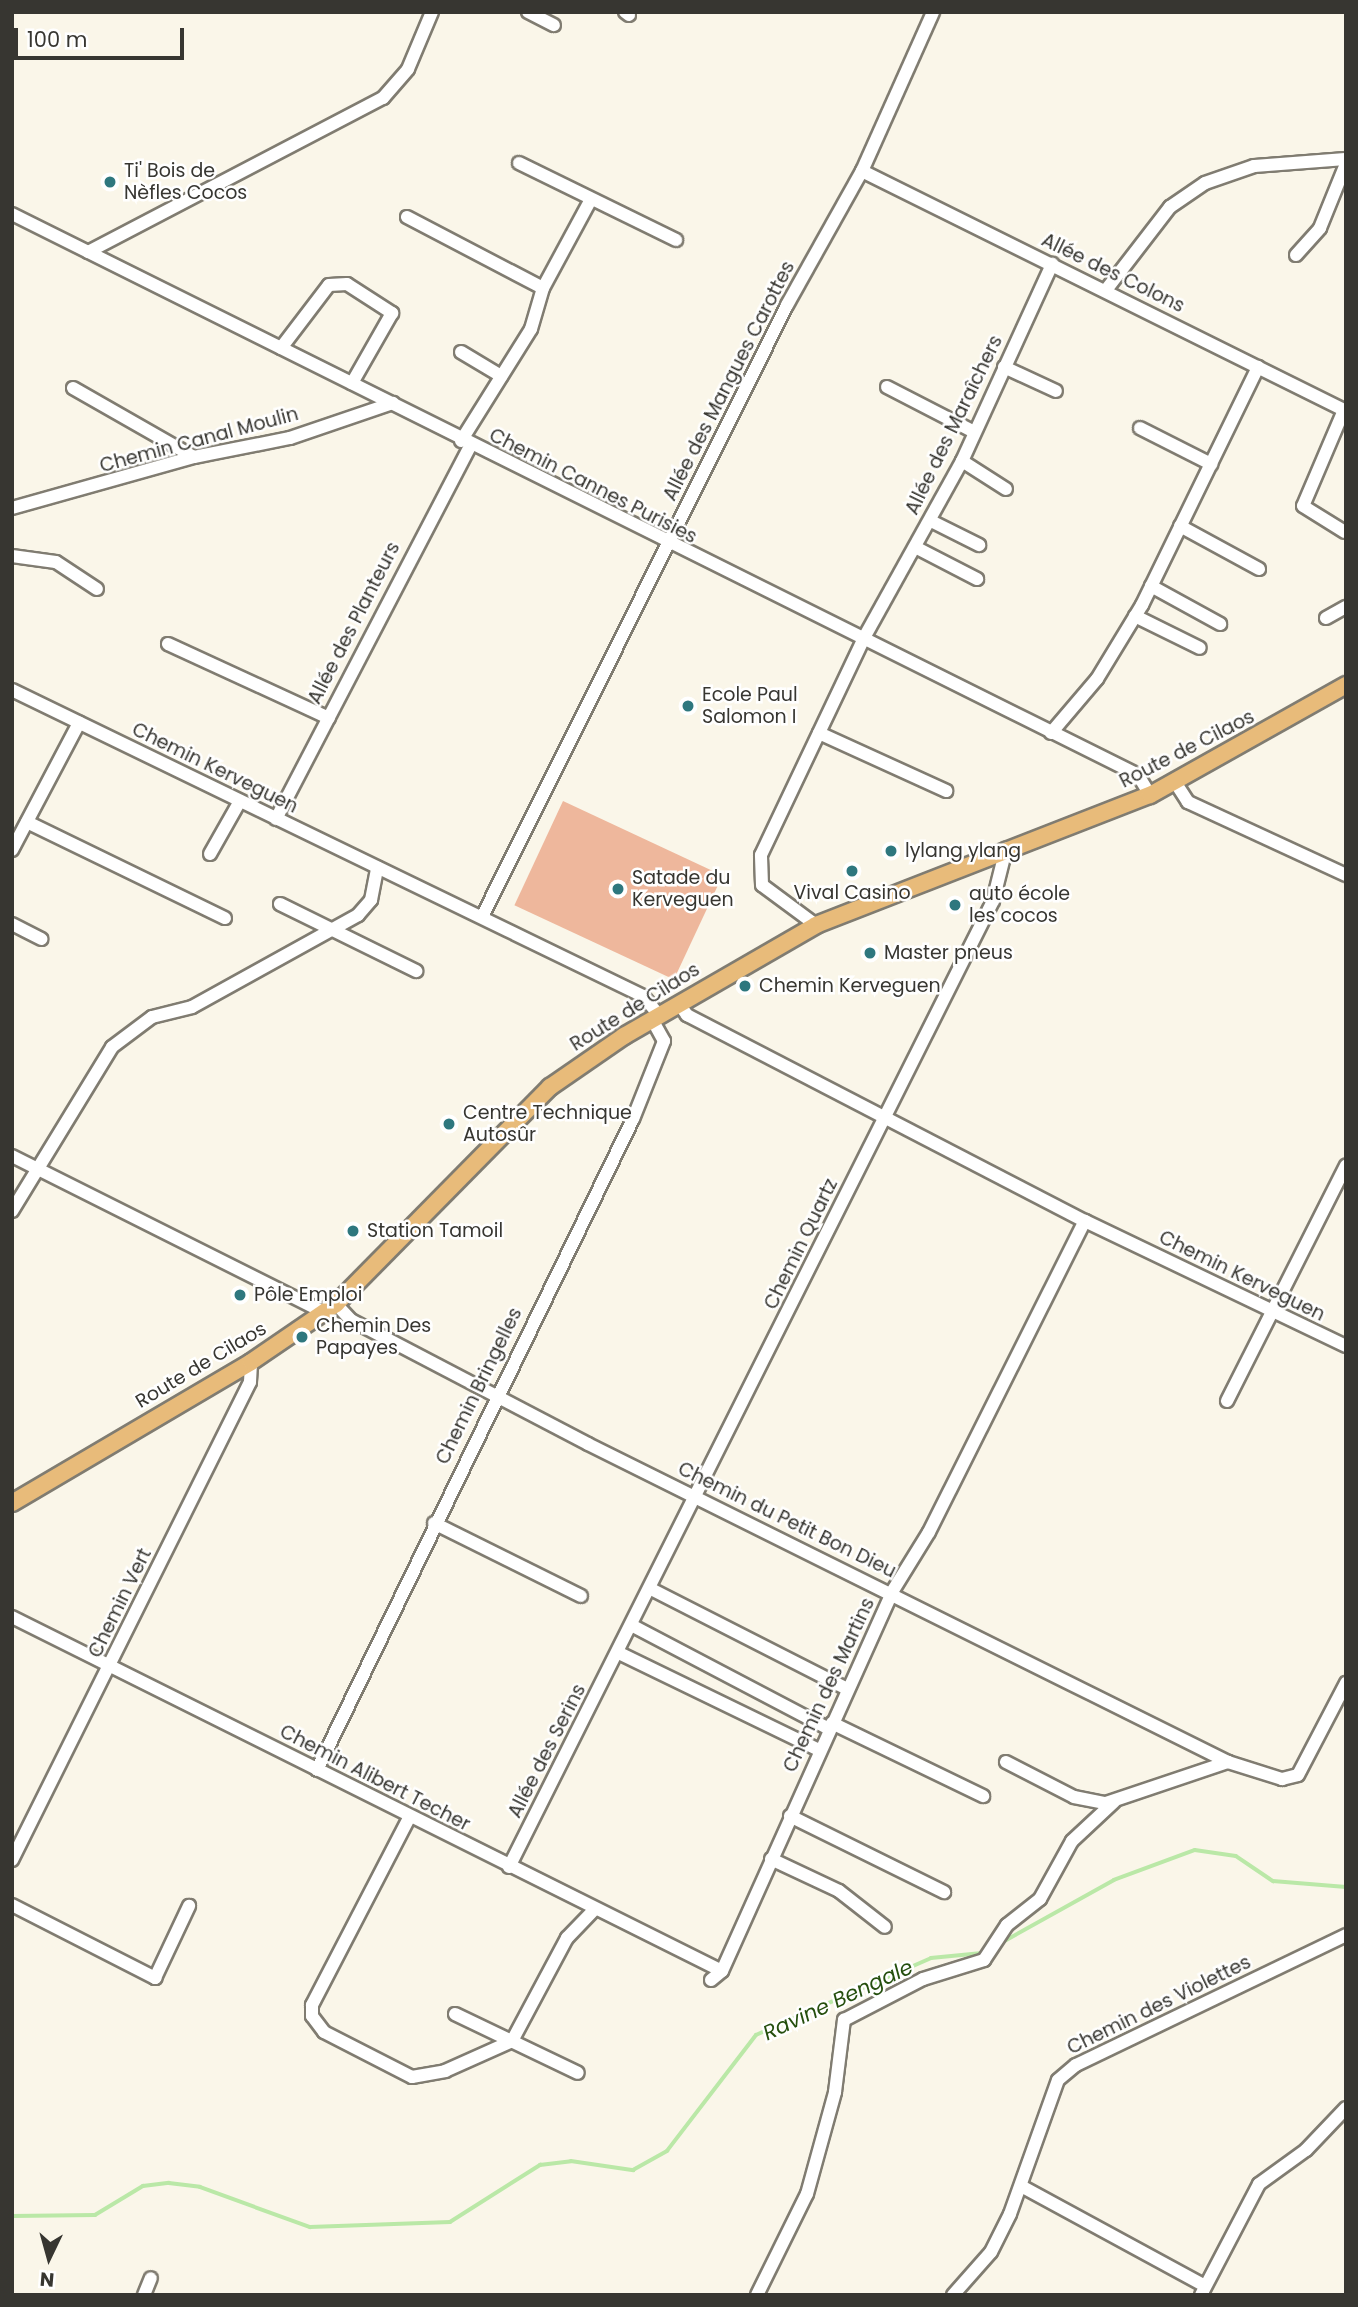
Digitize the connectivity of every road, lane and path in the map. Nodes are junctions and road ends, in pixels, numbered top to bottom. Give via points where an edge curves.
1 (432, 12) edge
2 (528, 12) edge
3 (933, 12) edge
4 (554, 25) dead end
5 (1346, 162) edge
6 (519, 163) dead end
7 (862, 171) junction
8 (590, 201) junction
9 (12, 214) edge
10 (407, 216) dead end
11 (676, 240) dead end
12 (88, 252) junction
13 (1297, 255) dead end
14 (1052, 264) junction
15 (543, 288) junction
16 (1106, 290) junction
17 (281, 348) junction
18 (461, 352) dead end
19 (1004, 367) junction
20 (1258, 367) junction
21 (501, 376) junction
22 (352, 383) junction
23 (887, 387) dead end
24 (73, 388) dead end
25 (1056, 391) dead end
26 (393, 403) junction
27 (1345, 411) edge
28 (1140, 428) dead end
29 (974, 432) junction
30 (465, 443) junction
31 (194, 457) junction
32 (962, 461) junction
33 (1211, 464) junction
34 (1006, 489) dead end
35 (12, 508) edge
36 (931, 521) junction
37 (1180, 526) junction
38 (1345, 532) edge
39 (666, 545) junction
40 (979, 545) dead end
41 (915, 547) junction
42 (12, 556) edge
43 (1259, 569) dead end
44 (977, 579) dead end
45 (1151, 586) junction
46 (97, 589) dead end
47 (1346, 607) edge
48 (1135, 616) junction
49 (1326, 618) dead end
50 (1220, 624) dead end
51 (865, 636) junction
52 (168, 644) dead end
53 (1200, 648) dead end
54 (1346, 685) edge
55 (12, 690) edge
56 (329, 718) junction
57 (79, 723) junction
58 (819, 733) junction
59 (1051, 733) junction
60 (1175, 782) junction
61 (946, 791) dead end
62 (1150, 795) junction
63 (240, 801) junction
64 (276, 819) junction
65 (27, 822) junction
66 (1006, 849) junction
67 (12, 850) edge
68 (210, 854) dead end
69 (376, 869) junction
70 (1346, 875) edge
71 (280, 904) dead end
72 (482, 917) junction
73 (225, 918) dead end
74 (12, 924) edge
75 (816, 925) junction
76 (330, 930) junction
77 (41, 939) dead end
78 (416, 971) dead end
79 (679, 1004) junction
80 (656, 1017) junction
81 (884, 1117) junction
82 (12, 1156) edge
83 (1346, 1165) edge
84 (37, 1168) junction
85 (12, 1211) edge
86 (1085, 1221) junction
87 (330, 1308) junction
88 (1272, 1314) junction
89 (1346, 1346) edge
90 (251, 1362) junction
91 (496, 1393) junction
92 (1227, 1401) dead end
93 (698, 1497) junction
94 (12, 1501) edge
95 (434, 1523) junction
96 (651, 1590) junction
97 (892, 1592) junction
98 (581, 1596) dead end
99 (12, 1617) edge
100 (633, 1626) junction
101 (620, 1653) junction
102 (110, 1666) junction
103 (1346, 1683) edge
104 (847, 1689) junction
105 (830, 1726) junction
106 (819, 1750) junction
107 (1006, 1762) dead end
108 (1228, 1762) junction
109 (317, 1770) junction
110 (983, 1796) dead end
111 (1114, 1802) junction
112 (790, 1816) junction
113 (409, 1818) junction
114 (771, 1859) junction
115 (12, 1860) edge
116 (509, 1867) junction
117 (944, 1892) dead end
118 (12, 1905) edge
119 (189, 1906) dead end
120 (594, 1910) junction
121 (884, 1927) dead end
122 (1346, 1935) edge
123 (722, 1971) junction
124 (711, 1980) dead end
125 (455, 2014) dead end
126 (512, 2041) junction
127 (578, 2073) dead end
128 (1346, 2108) edge
129 (1021, 2186) junction
130 (151, 2278) dead end
131 (1203, 2290) edge
132 (144, 2295) edge
133 (757, 2295) edge
134 (953, 2295) edge

1 - 12 street via 408,69 383,98 339,127
2 - 4 street
3 - 7 street, Allée des Mangues Carottes
5 - 13 street via 1320,228
5 - 16 street via 1254,166 1205,183 1170,208
6 - 8 street
7 - 14 street, Allée des Colons
7 - 39 street, Allée des Mangues Carottes
8 - 11 street
8 - 15 street, Allée des Planteurs
9 - 12 street, Chemin Cannes Purisies
10 - 15 street
12 - 17 street, Chemin Cannes Purisies
14 - 16 street, Allée des Colons
14 - 19 street, Allée des Maraîchers
15 - 21 street, Allée des Planteurs via 531,330
16 - 20 street, Allée des Colons
17 - 22 street, Chemin Cannes Purisies
17 - 22 street via 329,285 347,284 392,313
18 - 21 street
19 - 25 street
19 - 29 street, Allée des Maraîchers
20 - 27 street, Allée des Colons
20 - 33 street
21 - 30 street, Allée des Planteurs
22 - 26 street, Chemin Cannes Purisies
23 - 29 street
24 - 31 street
26 - 30 street, Chemin Cannes Purisies
26 - 31 street, Chemin Canal Moulin via 290,438
27 - 38 street via 1303,506
28 - 33 street
29 - 32 street, Allée des Maraîchers
30 - 39 street, Chemin Cannes Purisies
30 - 56 street, Allée des Planteurs
31 - 35 street, Chemin Canal Moulin
32 - 34 street
32 - 36 street, Allée des Maraîchers
33 - 37 street
36 - 40 street
36 - 41 street, Allée des Maraîchers
37 - 43 street
37 - 45 street
39 - 51 street, Chemin Cannes Purisies
39 - 72 street, Allée des Mangues Carottes
41 - 44 street
41 - 51 street, Allée des Maraîchers
42 - 46 street via 56,562
45 - 48 street
45 - 50 street
47 - 49 street
48 - 53 street
48 - 59 street via 1097,679
51 - 58 street, Allée des Maraîchers
51 - 59 street, Chemin Cannes Purisies
52 - 56 street
54 - 60 main road, Route de Cilaos
55 - 57 street, Chemin Kerveguen
56 - 64 street, Allée des Planteurs
57 - 63 street, Chemin Kerveguen
57 - 65 street
58 - 61 street
58 - 75 street, Allée des Maraîchers via 758,870 762,885
59 - 62 street, Chemin Cannes Purisies via 1138,775
60 - 62 main road, Route de Cilaos
60 - 70 street via 1188,802
62 - 66 main road, Route de Cilaos
63 - 64 street, Chemin Kerveguen
63 - 68 street
64 - 69 street, Chemin Kerveguen
65 - 67 street
65 - 73 street
66 - 75 main road, Route de Cilaos
66 - 81 street, Chemin Quartz via 993,901
69 - 72 street, Chemin Kerveguen
69 - 76 street via 368,906
71 - 76 street
72 - 80 street, Chemin Kerveguen via 643,996
74 - 77 street
75 - 79 main road, Route de Cilaos
76 - 78 street
76 - 84 street via 192,1007 131,1030 112,1047
79 - 80 main road, Route de Cilaos
79 - 81 street, Chemin Kerveguen via 687,1015
80 - 87 main road, Route de Cilaos via 550,1087
80 - 91 street, Chemin Bringelles via 664,1041 633,1119
81 - 86 street, Chemin Kerveguen
81 - 93 street, Chemin Quartz
82 - 84 street, Chemin du Petit Bon Dieu
83 - 88 street
84 - 85 street
84 - 87 street, Chemin du Petit Bon Dieu
86 - 88 street, Chemin Kerveguen
86 - 97 street, Chemin des Martins via 929,1532
87 - 90 main road, Route de Cilaos
87 - 91 street, Chemin du Petit Bon Dieu
88 - 89 street, Chemin Kerveguen
88 - 92 street
90 - 94 main road, Route de Cilaos
90 - 102 street, Chemin Vert via 250,1382
91 - 93 street, Chemin du Petit Bon Dieu
91 - 95 street, Chemin Bringelles
93 - 96 street, Chemin Quartz
93 - 97 street, Chemin du Petit Bon Dieu
95 - 98 street
95 - 109 street, Chemin Bringelles
96 - 100 street, Chemin Quartz
96 - 104 street
97 - 104 street, Chemin des Martins
97 - 108 street, Chemin du Petit Bon Dieu
99 - 102 street, Chemin Alibert Techer
100 - 101 street, Chemin Quartz
100 - 105 street
101 - 106 street
101 - 116 street, Allée des Serins
102 - 109 street, Chemin Alibert Techer
102 - 115 street, Chemin Vert
103 - 108 street, Chemin du Petit Bon Dieu via 1298,1775 1282,1779
104 - 105 street, Chemin des Martins
105 - 106 street, Chemin des Martins
105 - 110 street
106 - 112 street, Chemin des Martins
107 - 111 street via 1074,1797
108 - 111 street
109 - 113 street, Chemin Alibert Techer
111 - 133 street via 1072,1841 1040,1899 996,1941 984,1959 923,1979 844,2020 835,2092 810,2183
112 - 114 street, Chemin des Martins
112 - 117 street
113 - 116 street, Chemin Alibert Techer
113 - 126 street via 312,2005 315,2024 412,2077 445,2071
114 - 121 street via 839,1891
114 - 123 street, Chemin des Martins
116 - 120 street, Chemin Alibert Techer
118 - 119 street via 155,1978
120 - 123 street, Chemin Alibert Techer
120 - 126 street via 567,1938
122 - 129 street, Chemin des Violettes via 1076,2065 1058,2080
123 - 124 street, Chemin des Martins
125 - 126 street
126 - 127 street
128 - 131 street via 1306,2150 1259,2183
129 - 131 street
129 - 134 street, Chemin des Violettes via 991,2252
130 - 132 street

